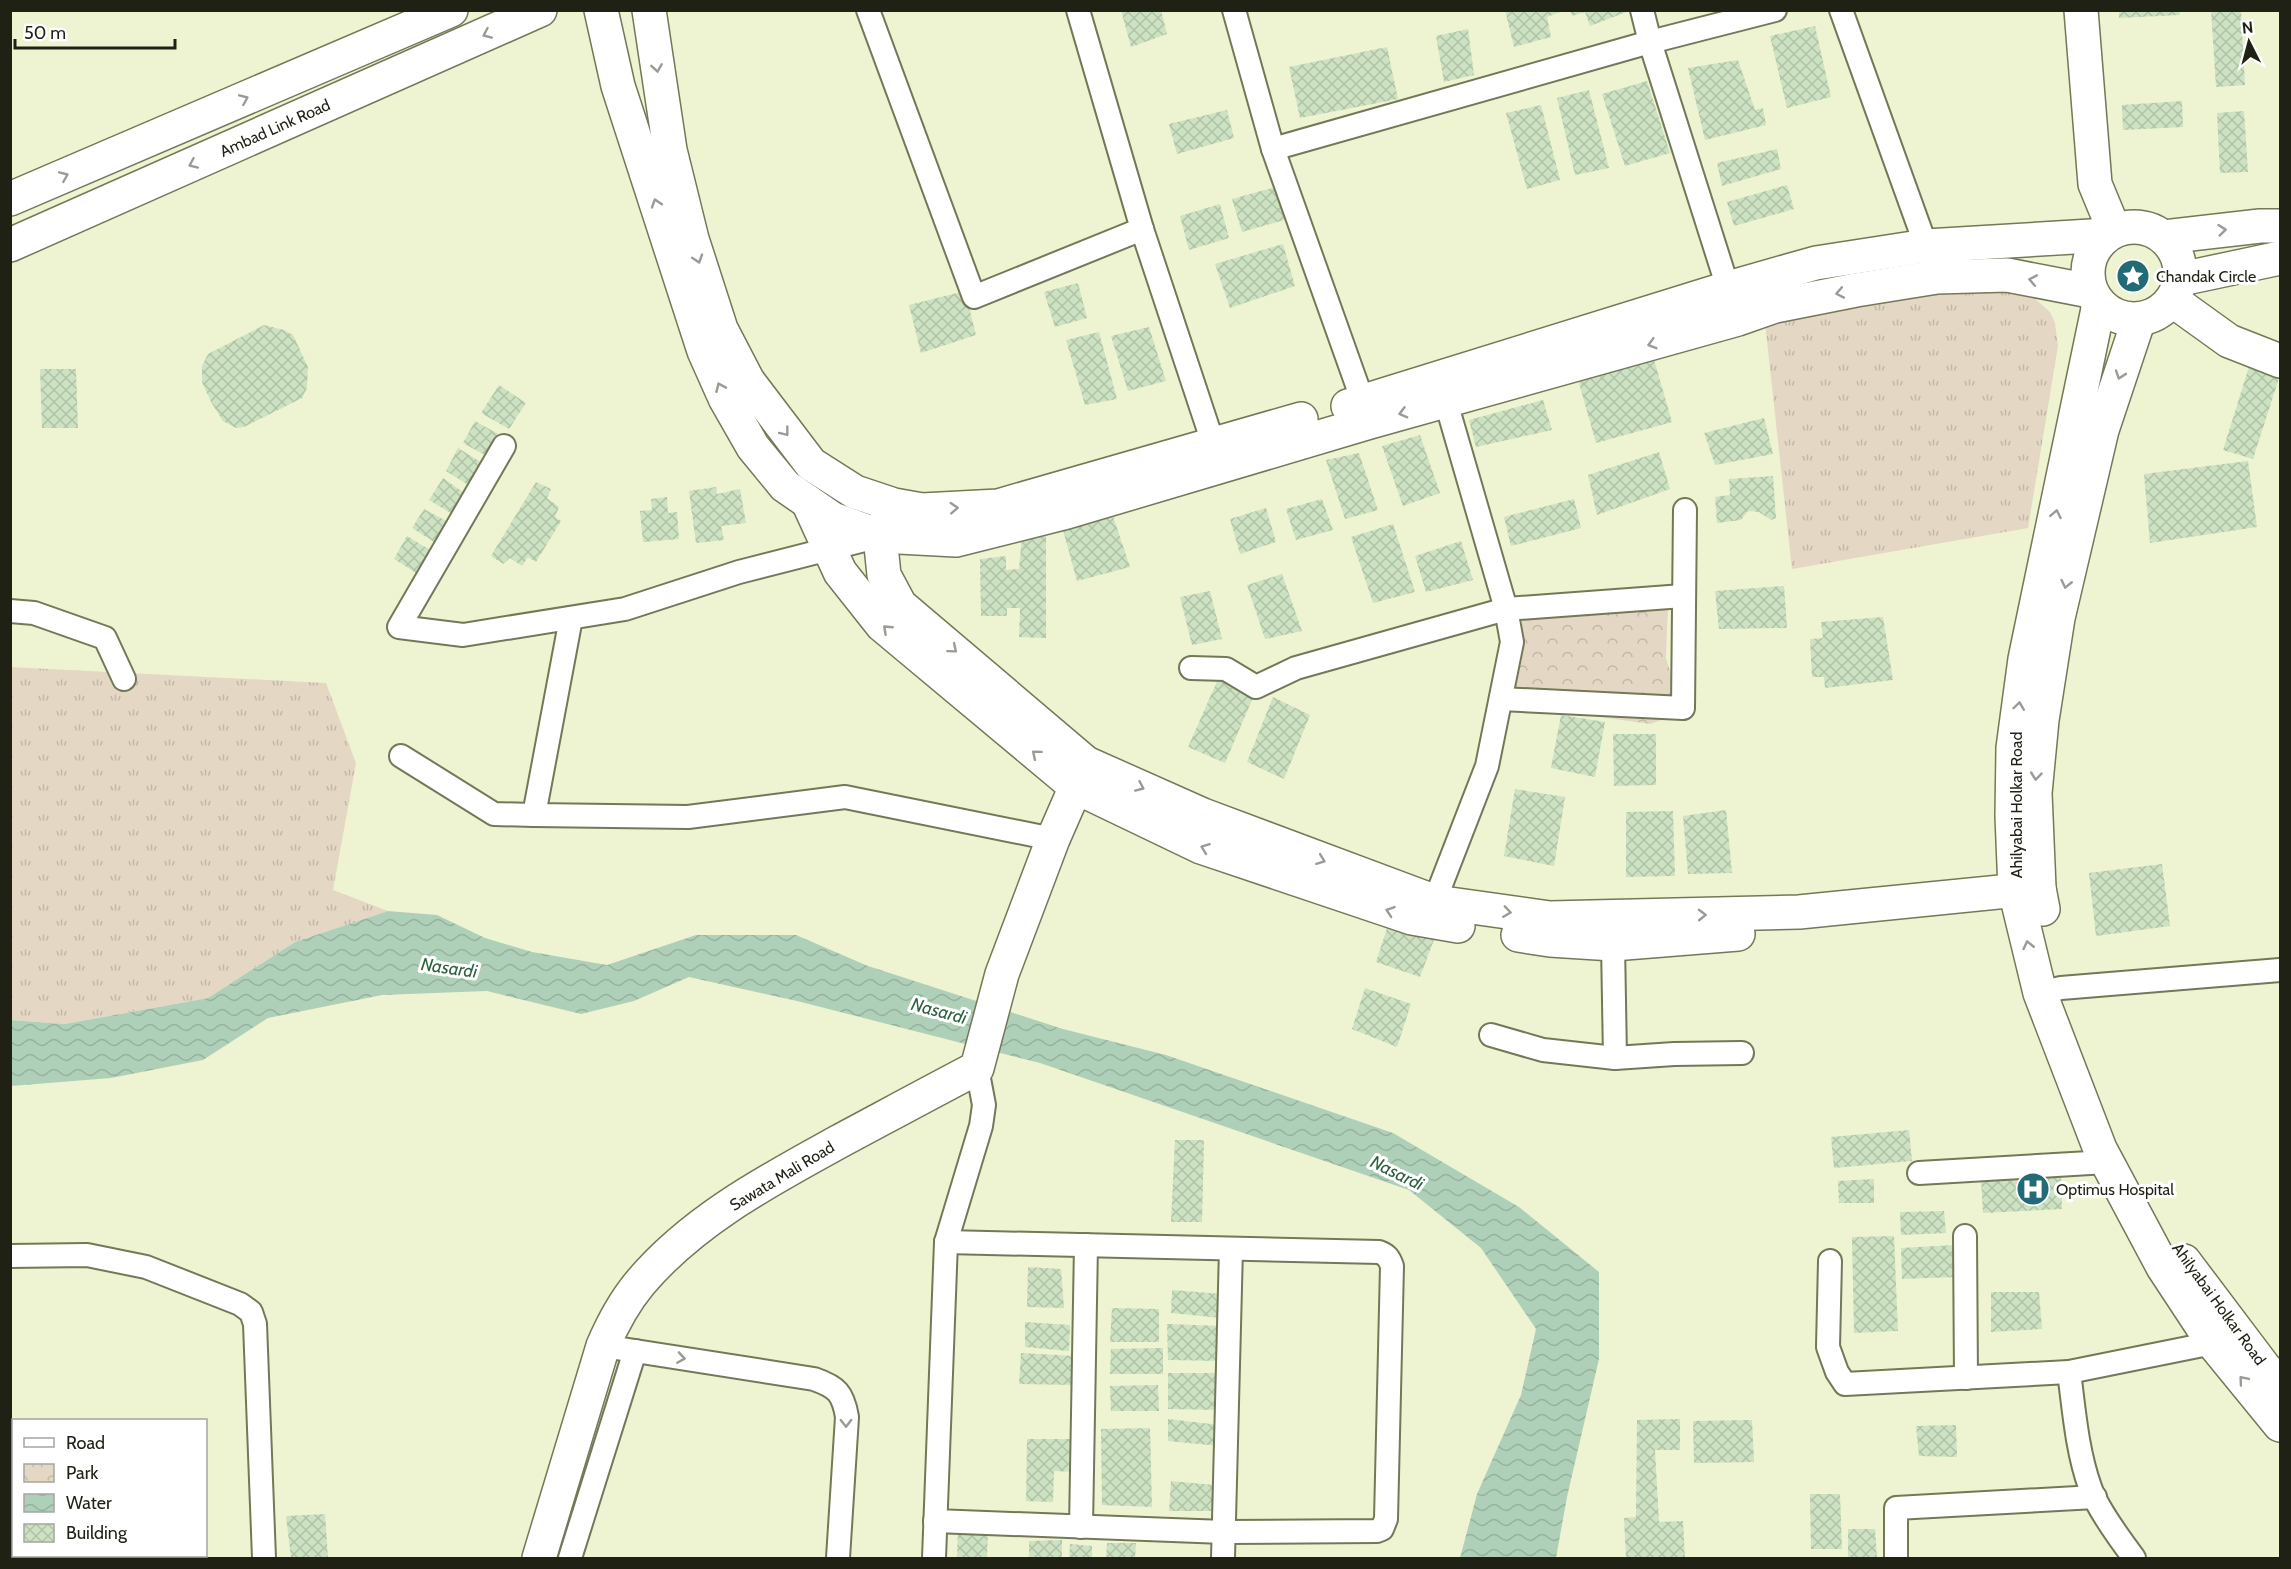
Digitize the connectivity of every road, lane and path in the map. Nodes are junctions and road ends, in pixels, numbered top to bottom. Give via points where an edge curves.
1 (451, 10) edge
2 (540, 10) edge
3 (602, 10) edge
4 (649, 10) edge
5 (868, 10) edge
6 (1078, 10) edge
7 (1234, 10) edge
8 (1642, 10) edge
9 (1775, 10) edge
10 (1841, 10) edge
11 (2080, 10) edge
12 (1650, 42) junction
13 (1274, 149) junction
14 (10, 199) edge
15 (2280, 226) edge
16 (1142, 229) junction
17 (2110, 233) junction
18 (2164, 237) junction
19 (10, 245) edge
20 (1926, 246) junction
21 (2280, 258) edge
22 (1728, 288) junction
23 (2176, 290) junction
24 (2095, 297) junction
25 (2139, 320) junction
26 (2280, 361) edge
27 (1446, 402) junction
28 (1366, 412) junction
29 (1213, 443) junction
30 (504, 446) dead end
31 (808, 502) junction
32 (894, 505) junction
33 (1685, 510) dead end
34 (880, 536) junction
35 (829, 550) junction
36 (1683, 596) junction
37 (1506, 609) junction
38 (10, 611) edge
39 (571, 618) junction
40 (1191, 668) dead end
41 (124, 679) dead end
42 (1501, 699) junction
43 (401, 756) dead end
44 (1081, 775) junction
45 (534, 815) junction
46 (1053, 839) junction
47 (2027, 889) junction
48 (1431, 912) junction
49 (1799, 912) junction
50 (1613, 944) junction
51 (2280, 970) edge
52 (2051, 991) junction
53 (1491, 1035) dead end
54 (1742, 1053) dead end
55 (1615, 1058) junction
56 (976, 1068) junction
57 (2107, 1162) junction
58 (1919, 1173) dead end
59 (1965, 1236) dead end
60 (946, 1242) junction
61 (1086, 1245) junction
62 (1231, 1249) junction
63 (10, 1256) edge
64 (1830, 1261) dead end
65 (2213, 1343) junction
66 (603, 1346) junction
67 (635, 1351) junction
68 (2069, 1372) junction
69 (1966, 1378) junction
70 (2280, 1385) edge
71 (2280, 1425) edge
72 (2095, 1497) junction
73 (935, 1521) junction
74 (1081, 1527) junction
75 (1224, 1532) junction
76 (264, 1558) edge
77 (539, 1558) edge
78 (570, 1558) edge
79 (838, 1558) edge
80 (934, 1558) edge
81 (1222, 1558) edge
82 (1896, 1558) edge
83 (2134, 1558) edge

14 -> 1 main road
2 -> 19 main road, Ambad Link Road
31 -> 3 main road via 785,486 753,447 704,351 618,86
4 -> 32 main road via 670,150 692,239 722,329 748,381 811,464 855,492
5 - 16 street via 974,297
6 - 16 street
7 - 13 street
8 - 12 street
9 - 12 street
10 - 20 street
11 - 17 main road via 2095,184
12 - 13 street
12 - 22 street
13 - 28 street
18 -> 15 main road
16 - 29 street
17 - 18 main road via 2140,226
17 - 20 main road
17 - 24 main road via 2096,246 2089,260 2087,275
18 - 23 main road via 2180,264
20 - 22 main road via 1816,263
21 - 23 main road
22 - 28 main road
23 - 25 main road via 2165,308
23 - 26 main road via 2229,341
24 - 25 main road via 2111,314
24 -> 27 main road via 2007,275 1937,277 1856,290 1775,306
47 -> 24 main road, Ahilyabai Holkar Road via 2012,816 2013,748 2025,659
25 -> 47 main road, Ahilyabai Holkar Road via 2102,430 2058,618 2042,720
27 -> 28 main road
27 - 37 street
28 - 29 main road
28 - 34 main road via 1067,512 956,540
32 -> 29 main road via 922,510 998,506
30 - 39 street via 399,627 463,635
31 - 34 main road via 833,519
31 - 35 main road
32 - 34 main road
33 - 36 street
34 - 35 street
34 -> 44 main road via 884,575 900,605
35 - 39 street via 739,572 625,609
44 -> 35 main road via 882,625 840,572
36 - 37 street
36 - 42 street via 1683,708
37 - 40 street via 1296,668 1256,687 1226,669
37 - 42 street via 1512,642
38 - 41 street via 34,613 105,638
39 - 45 street
42 - 48 street via 1487,766
43 - 45 street via 494,814
44 - 46 main road
44 - 48 main road via 1203,815
45 - 46 street via 688,817 845,798
46 - 56 main road via 1002,974
47 - 49 main road
47 - 52 main road, Ahilyabai Holkar Road
48 -> 49 main road via 1550,918
48 - 50 main road via 1550,940
49 - 50 main road via 1740,933
50 - 55 street
51 - 52 street
52 - 57 main road, Ahilyabai Holkar Road via 2074,1084
52 - 70 main road, Ahilyabai Holkar Road via 2137,1176 2183,1258
53 - 55 street via 1544,1050
54 - 55 street
56 - 60 street via 984,1105 981,1126
56 - 66 main road, Sawata Mali Road via 739,1198 683,1241 639,1284
57 - 58 street
57 - 65 main road, Ahilyabai Holkar Road via 2163,1267
59 - 69 street
60 - 61 street
60 - 73 street
61 - 62 street
61 - 74 street
62 - 75 street
62 - 75 street via 1379,1252 1389,1258 1392,1266 1387,1473 1385,1524 1377,1531
63 - 76 street via 87,1255 146,1267 251,1311 255,1324
64 - 69 street via 1828,1347 1845,1384
65 - 68 street
71 -> 65 main road, Ahilyabai Holkar Road
66 - 67 street
66 - 77 main road, Sawata Mali Road
67 - 78 street
67 -> 79 street via 814,1379 838,1391 847,1417
68 - 69 street
68 - 72 street via 2078,1436
72 - 82 street via 1896,1508
72 - 83 street
73 - 74 street
73 - 80 street
74 - 75 street
75 - 81 street

